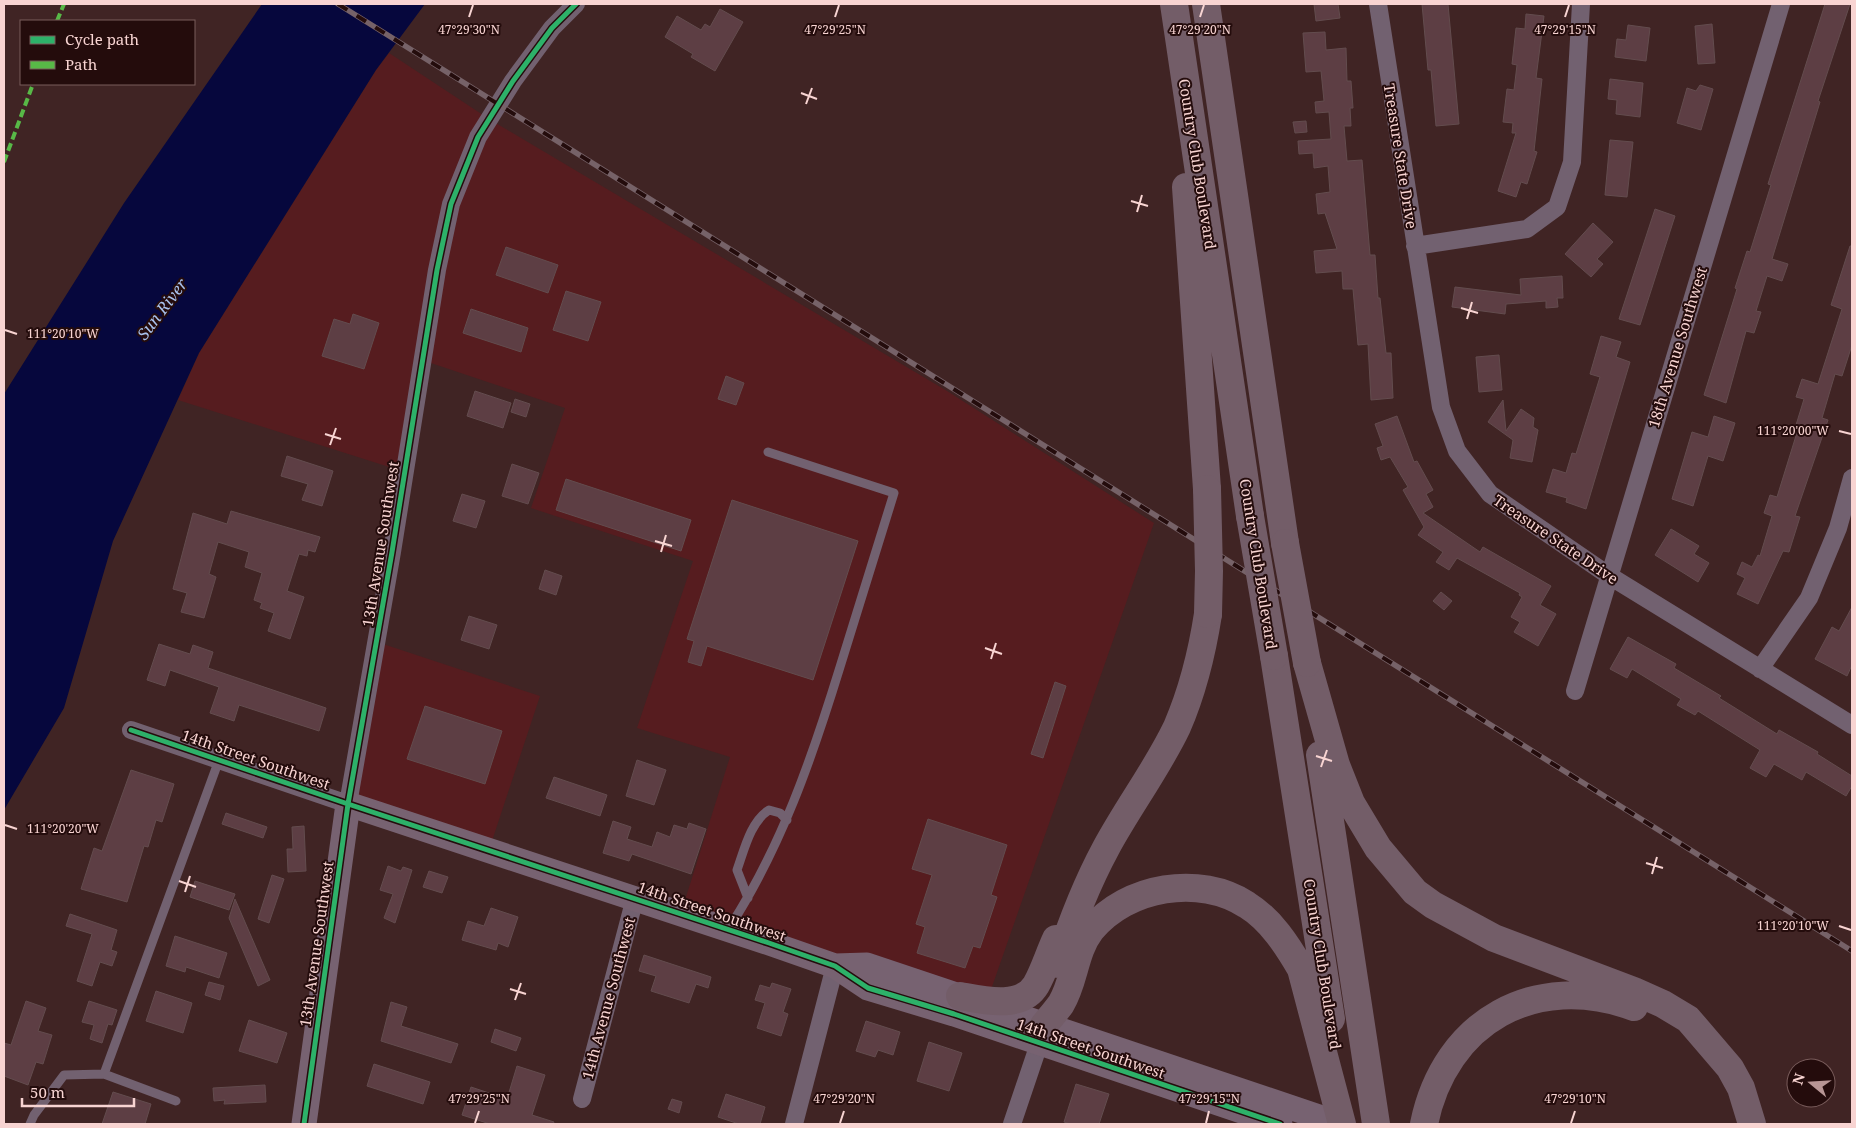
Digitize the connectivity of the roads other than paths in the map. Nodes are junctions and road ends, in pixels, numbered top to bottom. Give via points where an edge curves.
1 (576, 4) edge
2 (1174, 4) edge
3 (1206, 4) edge
4 (1378, 4) edge
5 (1582, 4) edge
6 (1781, 4) edge
7 (1187, 93) junction
8 (1415, 246) junction
9 (768, 452) dead end
10 (1852, 478) edge
11 (1608, 574) junction
12 (1307, 663) junction
13 (1760, 669) junction
14 (1575, 691) dead end
15 (1852, 725) edge
16 (131, 730) dead end
17 (219, 760) junction
18 (348, 804) junction
19 (787, 820) junction
20 (1086, 891) junction
21 (635, 898) junction
22 (748, 898) junction
23 (728, 929) junction
24 (835, 966) junction
25 (960, 996) junction
26 (1042, 1034) junction
27 (104, 1074) junction
28 (1337, 1088) junction
29 (582, 1099) dead end
30 (176, 1101) dead end
31 (1425, 1120) edge
32 (30, 1124) edge
33 (304, 1124) edge
34 (794, 1124) edge
35 (1012, 1124) edge
36 (1280, 1124) edge
37 (1341, 1124) edge
38 (1347, 1124) edge
39 (1376, 1124) edge
40 (1738, 1124) edge
41 (1752, 1124) edge

1 - 18 street, 13th Avenue Southwest via 552,28 513,80 478,137 451,204 436,276
2 - 7 highway, Country Club Boulevard
3 - 12 highway, Country Club Boulevard, bridge via 1285,543
4 - 8 street, Treasure State Drive
5 - 8 street via 1572,162 1557,207 1527,229
6 - 11 street, 18th Avenue Southwest
7 - 20 highway, bridge via 1182,137 1207,489 1208,614 1202,655 1176,727 1106,848
7 - 28 highway, Country Club Boulevard, bridge
8 - 11 street, Treasure State Drive via 1441,407 1457,451 1490,494
9 - 19 lane via 894,493 818,738
10 - 13 street via 1838,528 1809,598
11 - 13 street, Treasure State Drive
11 - 14 street, 18th Avenue Southwest
12 - 39 highway, Country Club Boulevard
12 - 41 highway via 1336,765 1351,803 1378,848 1415,892 1494,938 1634,991 1688,1019 1730,1068 1741,1088
13 - 15 street, Treasure State Drive
16 - 17 street, 14th Street Southwest
17 - 18 street, 14th Street Southwest
17 - 27 lane
18 - 21 street, 14th Street Southwest
18 - 33 street, 13th Avenue Southwest
19 - 22 lane
19 - 22 lane via 780,813 769,810 762,814 754,827 737,870
20 - 25 highway via 1064,922 1035,987 1024,996 1008,1001
20 - 26 highway via 1072,922 1047,998
21 - 23 street, 14th Street Southwest
21 - 29 street, 14th Avenue Southwest
22 - 23 lane
23 - 24 street, 14th Street Southwest
24 - 25 street, 14th Street Southwest via 867,966
24 - 26 street, 14th Street Southwest via 868,988 954,1014
24 - 34 street
25 - 26 street, 14th Street Southwest
26 - 28 highway via 1062,1003 1080,948 1091,930 1105,917 1146,893 1197,887 1227,894 1248,906 1264,918 1287,946 1301,969
26 - 35 street
26 - 36 street, 14th Street Southwest
26 - 37 street, 14th Street Southwest
27 - 30 lane
27 - 32 lane via 64,1075
28 - 37 highway
28 - 38 highway, Country Club Boulevard
31 - 40 highway via 1432,1091 1442,1070 1455,1051 1484,1022 1518,1004 1544,997 1571,995 1620,1002 1644,1010 1680,1031 1718,1073

